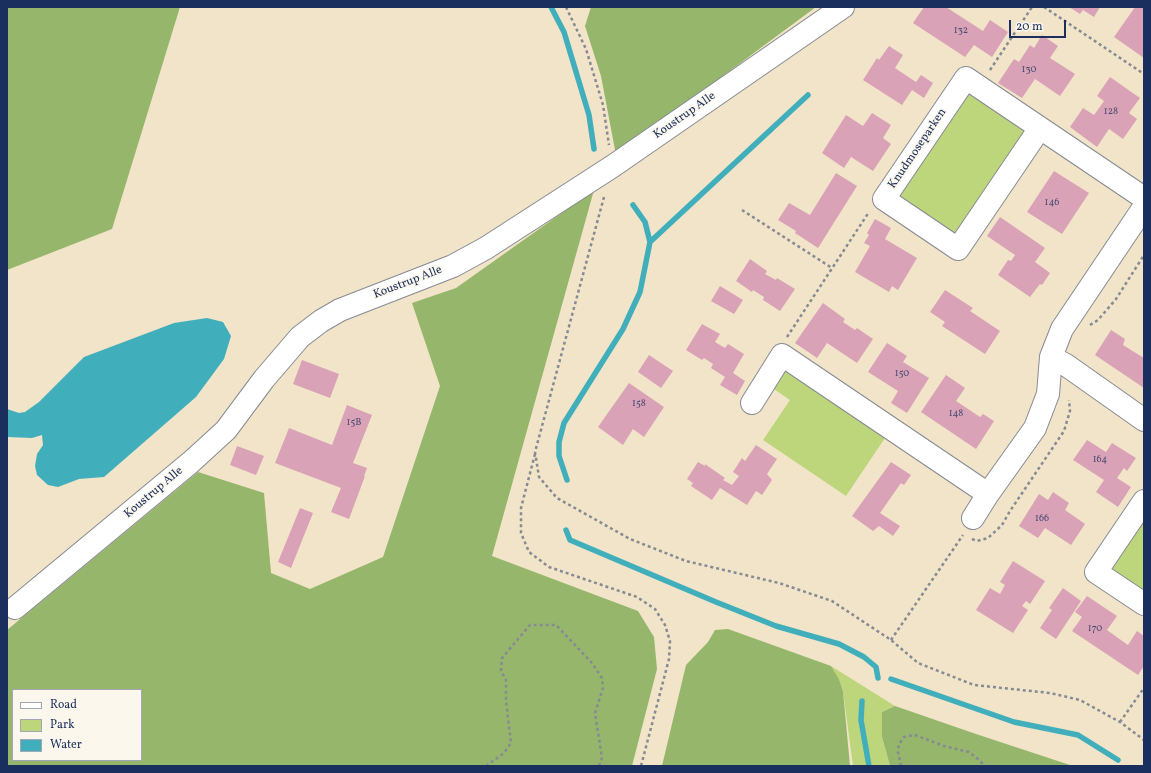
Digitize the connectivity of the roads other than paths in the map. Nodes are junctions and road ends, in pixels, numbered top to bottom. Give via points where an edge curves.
1 (843, 7) edge
2 (1040, 128) junction
3 (1144, 198) edge
4 (1144, 207) edge
5 (1051, 357) junction
6 (752, 403) dead end
7 (1144, 420) edge
8 (988, 494) junction
9 (1144, 501) edge
10 (973, 518) road end
11 (1144, 604) edge
12 (15, 608) dead end

1 - 12 street, Koustrup Alle via 613,166 486,248 453,266 340,310 321,321 300,337 264,379 226,430
2 - 2 street, Knudmoseparken via 966,78 884,199 958,249
2 - 3 street
4 - 5 street via 1062,329
5 - 7 street
5 - 8 street via 1048,394 1035,428
6 - 8 street via 782,355
8 - 10 street
9 - 11 street via 1096,572

